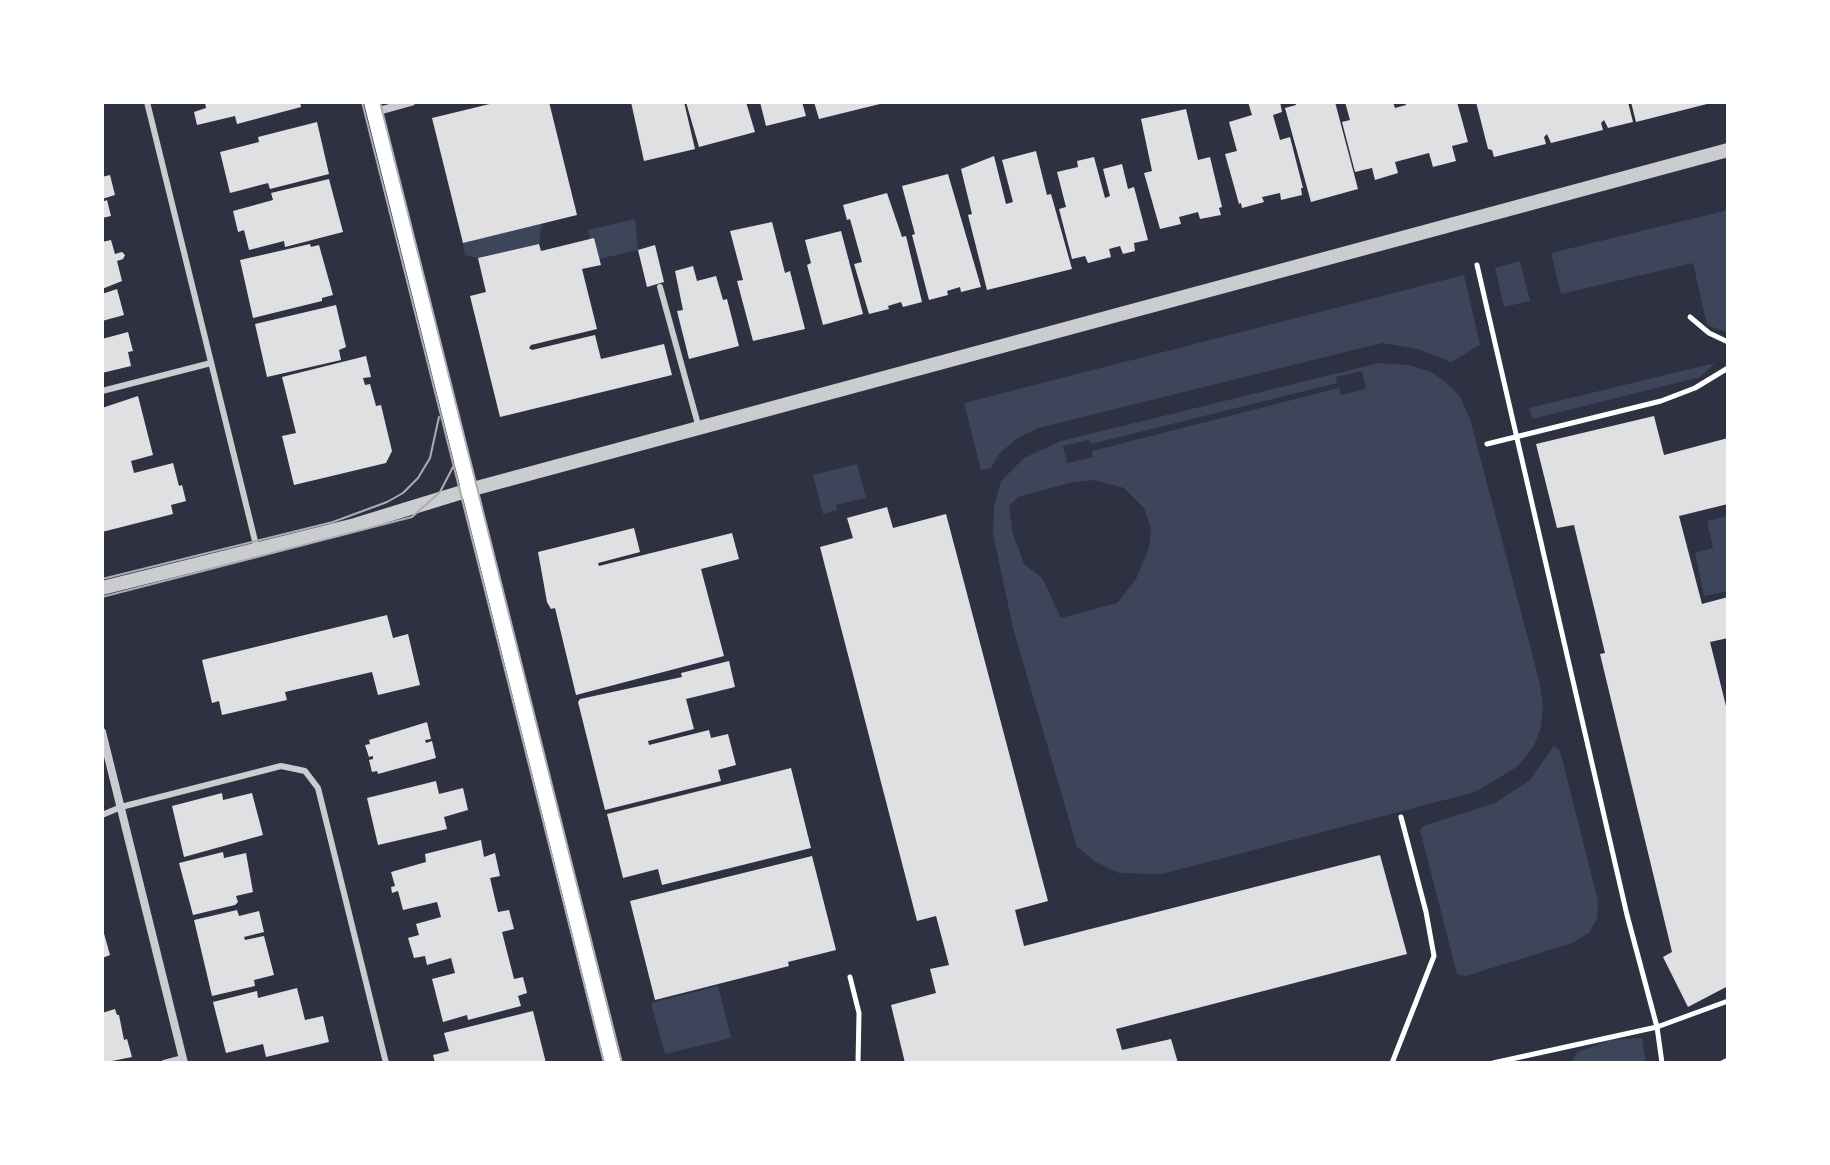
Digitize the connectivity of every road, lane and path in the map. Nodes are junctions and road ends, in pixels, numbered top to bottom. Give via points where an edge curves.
1 (147, 102) edge
2 (411, 102) edge
3 (373, 107) edge
4 (1728, 150) edge
5 (1477, 265) dead end
6 (660, 287) dead end
7 (1690, 317) dead end
8 (1728, 342) edge
9 (211, 363) junction
10 (1728, 368) edge
11 (102, 391) edge
12 (699, 428) junction
13 (1517, 435) junction
14 (1487, 444) dead end
15 (469, 490) junction
16 (257, 549) junction
17 (102, 588) edge
18 (102, 732) edge
19 (121, 807) junction
20 (102, 815) edge
21 (1401, 817) dead end
22 (850, 977) dead end
23 (1728, 1001) edge
24 (1657, 1027) junction
25 (1728, 1060) edge
26 (184, 1061) edge
27 (164, 1063) edge
28 (386, 1063) edge
29 (613, 1063) edge
30 (858, 1063) edge
31 (1392, 1063) edge
32 (1493, 1063) edge
33 (1662, 1063) edge
34 (1722, 1063) edge

1 - 9 lane
2 - 3 street
3 - 15 main road
4 - 12 street
5 - 13 path
6 - 12 lane
7 - 8 path
9 - 11 lane
9 - 16 lane
10 - 13 path via 1661,401
12 - 15 street
13 - 14 path
13 - 24 path
15 - 16 street
15 - 29 main road
16 - 17 street
18 - 19 street
19 - 20 lane
19 - 26 street
19 - 28 lane via 281,766 305,771 318,788
21 - 31 path via 1434,956
22 - 30 path via 859,1013
23 - 24 path
24 - 32 path
24 - 33 path
25 - 34 path
26 - 27 lane

